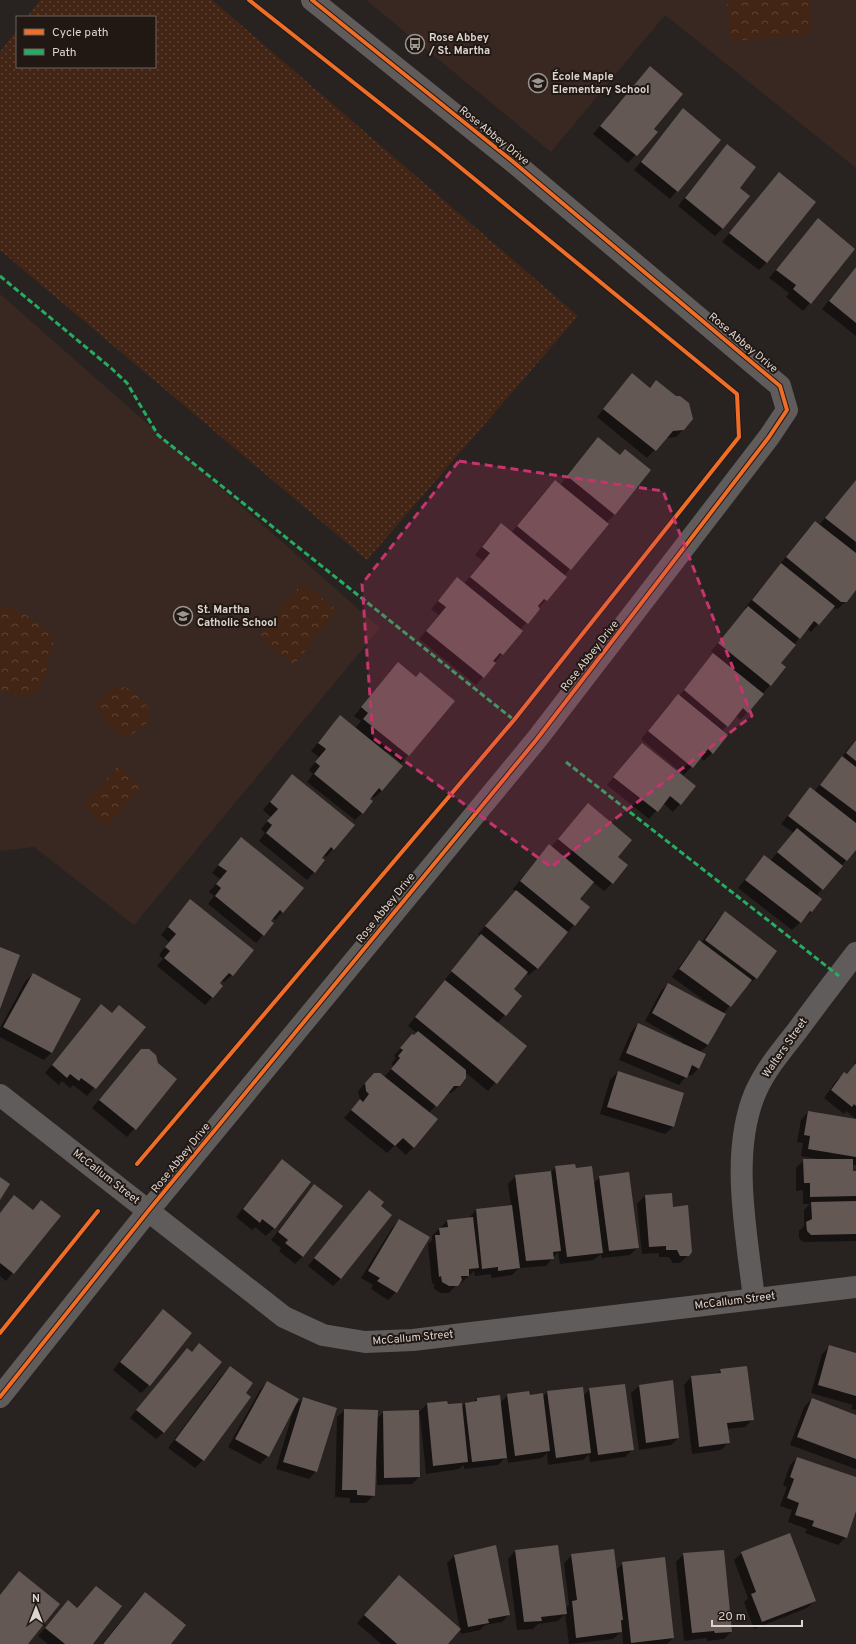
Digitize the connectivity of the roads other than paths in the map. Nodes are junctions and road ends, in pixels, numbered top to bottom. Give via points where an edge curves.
1 (312, 0) edge
2 (856, 954) edge
3 (0, 1095) edge
4 (149, 1210) junction
5 (856, 1287) edge
6 (754, 1298) junction
7 (0, 1396) edge

1 - 4 street, Rose Abbey Drive via 511,160 780,386 787,410 769,437 537,739
2 - 6 street, Walters Street via 771,1064 756,1091 747,1119 742,1146 741,1176
3 - 4 street, McCallum Street
4 - 6 street, McCallum Street via 284,1318 323,1335 365,1342 413,1340
4 - 7 street, Rose Abbey Drive
5 - 6 street, McCallum Street

